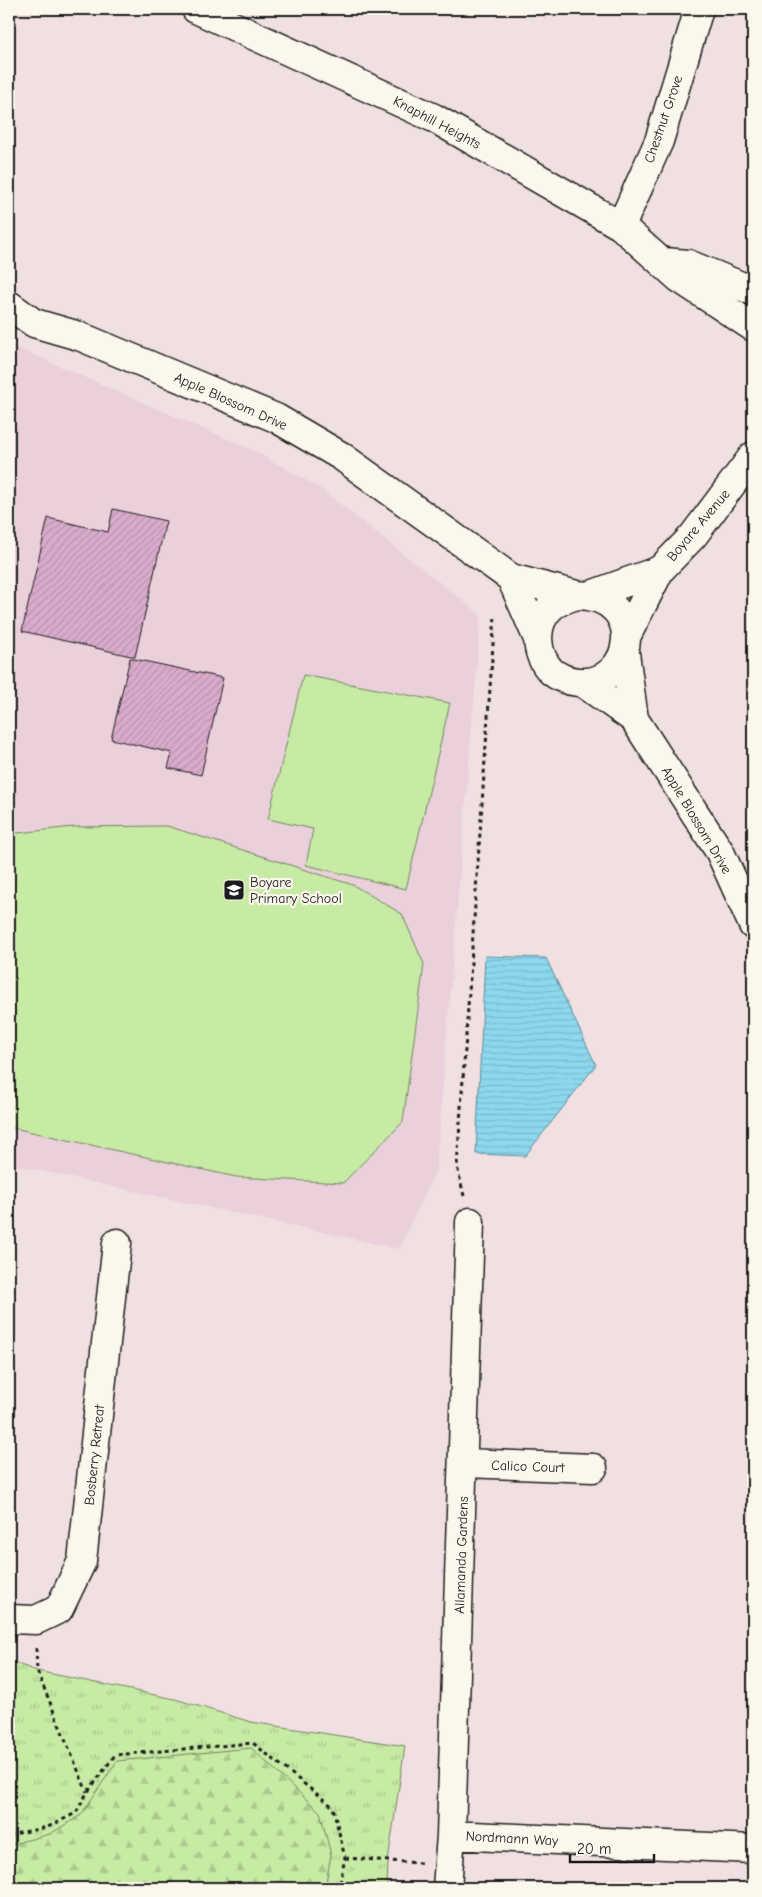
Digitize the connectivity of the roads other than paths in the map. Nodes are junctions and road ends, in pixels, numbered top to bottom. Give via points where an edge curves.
1 (196, 9) edge
2 (699, 9) edge
3 (621, 226) junction
4 (663, 262) junction
5 (753, 291) edge
6 (9, 306) edge
7 (21, 323) edge
8 (753, 327) edge
9 (753, 456) edge
10 (660, 570) junction
11 (505, 573) junction
12 (584, 595) junction
13 (538, 639) junction
14 (625, 645) junction
15 (582, 682) junction
16 (634, 720) junction
17 (746, 890) edge
18 (753, 925) edge
19 (470, 1222) road end
20 (116, 1243) dead end
21 (464, 1464) junction
22 (593, 1468) dead end
23 (9, 1619) edge
24 (451, 1835) junction
25 (753, 1849) edge
26 (448, 1877) edge

1 - 3 street, Knaphill Heights via 434,118
2 - 3 street, Chestnut Grove via 659,141
3 - 4 street, Knaphill Heights
4 - 5 street via 688,264
4 - 8 street, Knaphill Heights via 679,278
6 - 7 street, Apple Blossom Drive
7 - 11 street, Apple Blossom Drive via 79,336 276,418 341,456
9 - 10 street, Boyare Avenue via 693,536
10 - 12 street, Boyare Avenue
10 - 14 street, Boyare Avenue
11 - 12 street, Apple Blossom Drive
11 - 13 street
12 - 13 street via 562,600 549,608 540,623
12 - 14 street via 617,608
13 - 15 street via 541,655 551,671 566,681
14 - 15 street via 617,666 598,681
14 - 16 street, Apple Blossom Drive
15 - 16 street, Apple Blossom Drive
16 - 17 street, Apple Blossom Drive
17 - 18 street, Apple Blossom Drive
19 - 21 street, Allamanda Gardens
20 - 23 street, Bosberry Retreat via 82,1561 59,1609 36,1620
21 - 22 street, Calico Court
21 - 24 street, Allamanda Gardens
24 - 25 street, Nordmann Way
24 - 26 street, Allamanda Gardens

